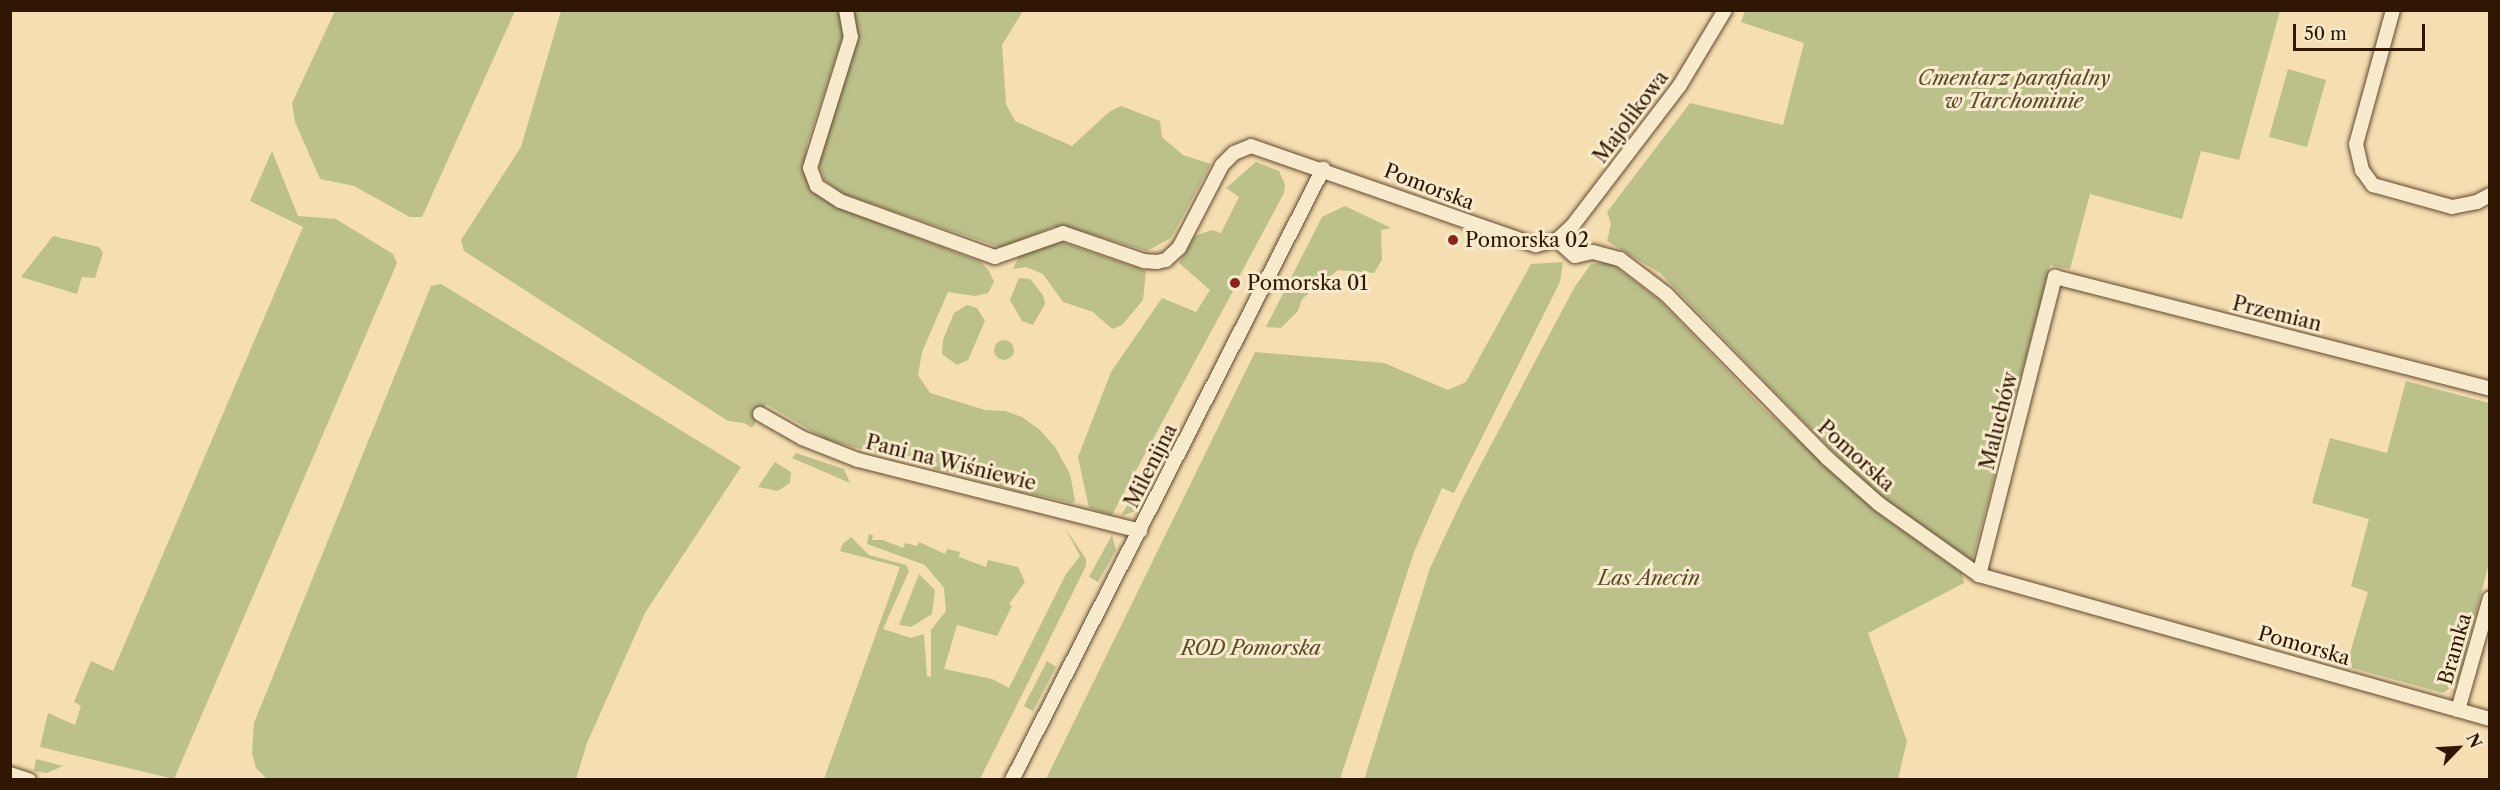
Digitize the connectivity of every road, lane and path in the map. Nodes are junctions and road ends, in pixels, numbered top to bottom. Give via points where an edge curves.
1 (846, 10) edge
2 (1725, 10) edge
3 (2393, 10) edge
4 (1323, 168) junction
5 (2490, 195) edge
6 (1557, 240) junction
7 (2055, 277) joint
8 (2490, 389) edge
9 (760, 414) dead end
10 (1140, 531) junction
11 (1979, 575) junction
12 (2490, 598) edge
13 (2458, 710) junction
14 (2490, 719) edge
15 (10, 774) edge
16 (30, 780) edge
17 (1012, 780) edge

1 - 4 street, Pomorska via 851,37 810,168 817,186 840,201 995,257 1063,233 1144,261 1167,260 1179,248 1222,165 1234,153 1251,146
2 - 6 street, Majolikowa via 1680,85 1573,225
3 - 5 street via 2356,144 2362,170 2373,185 2452,207
4 - 6 street, Pomorska via 1536,245
4 - 10 street, Milenijna
6 - 11 street, Pomorska via 1575,256 1593,252 1620,259 1666,294 1827,459 1879,504
7 - 8 street, Przemian
7 - 11 street, Maluchów
9 - 10 street, Pani na Wiśniewie via 802,438 858,460
10 - 17 street, Milenijna
11 - 13 street, Pomorska
12 - 13 street, Bramka
13 - 14 street, Pomorska
15 - 16 street

